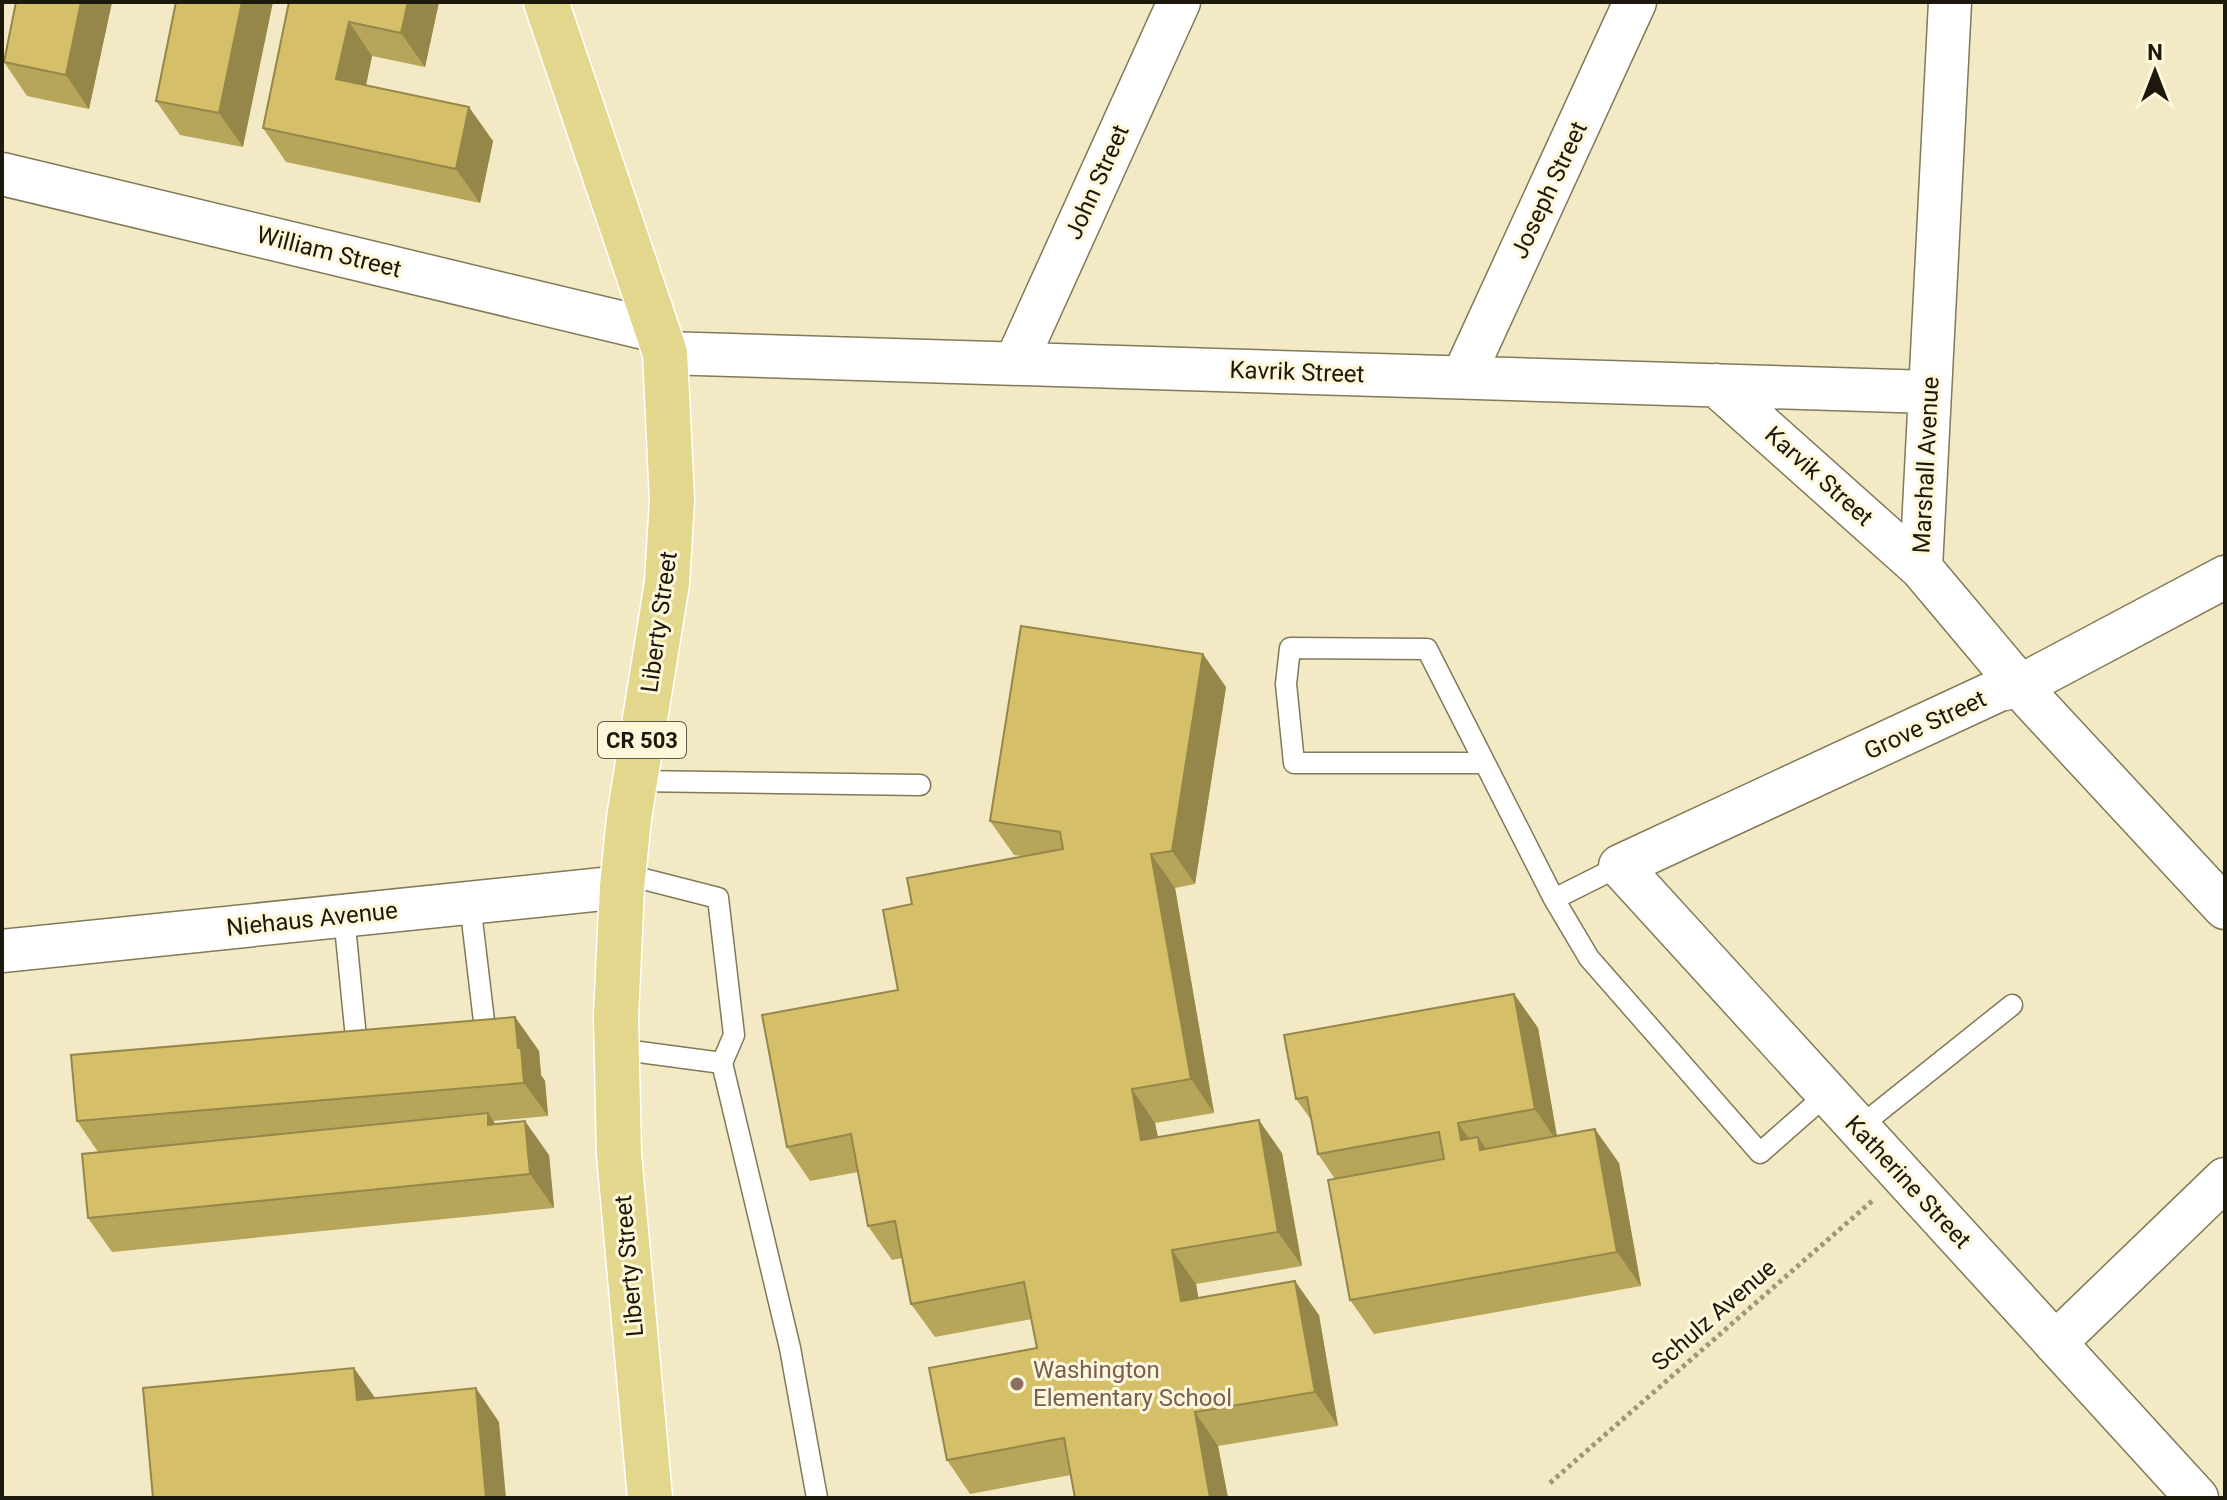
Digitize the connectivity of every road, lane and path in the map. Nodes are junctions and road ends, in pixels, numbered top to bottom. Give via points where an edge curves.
1 (546, 2) edge
2 (1179, 2) edge
3 (1635, 2) edge
4 (1950, 2) edge
5 (2, 174) edge
6 (661, 342) junction
7 (1016, 362) junction
8 (1463, 377) junction
9 (1716, 385) junction
10 (1930, 392) junction
11 (1921, 568) junction
12 (2225, 577) edge
13 (2020, 686) junction
14 (1482, 763) junction
15 (635, 781) junction
16 (920, 785) dead end
17 (1620, 866) junction
18 (623, 881) junction
19 (1554, 899) junction
20 (470, 903) junction
21 (2225, 908) edge
22 (344, 916) junction
23 (2, 951) edge
24 (2012, 1005) dead end
25 (486, 1038) edge
26 (357, 1048) edge
27 (617, 1049) junction
28 (722, 1063) junction
29 (1827, 1094) junction
30 (1858, 1128) junction
31 (1902, 1174) junction
32 (2225, 1179) edge
33 (2055, 1343) junction
34 (1550, 1483) dead end
35 (2181, 1493) edge
36 (650, 1498) edge
37 (817, 1498) edge

1 - 6 main road, Liberty Street / CR 503
2 - 7 street, John Street
3 - 8 street, Joseph Street
4 - 10 street, Marshall Avenue
5 - 6 street, William Street
6 - 7 street, Kavrik Street
6 - 15 main road, Liberty Street / CR 503 via 672,500 667,583
7 - 8 street, Kavrik Street
8 - 9 street, Kavrik Street
9 - 10 street, Kavrik Street
9 - 11 street, Karvik Street
10 - 11 street, Marshall Avenue
11 - 13 street, Marshall Avenue
12 - 13 street, Grove Street
13 - 17 street, Grove Street via 1999,690
13 - 21 street, Marshall Avenue
14 - 14 lane via 1427,649 1290,648 1286,684 1294,763
14 - 19 lane
15 - 16 lane
15 - 18 main road, Liberty Street / CR 503
17 - 19 lane
17 - 29 street, Katherine Street
18 - 20 street, Niehaus Avenue
18 - 27 main road, Liberty Street / CR 503
18 - 28 lane via 718,898 734,1035
19 - 29 lane via 1589,958 1760,1153
20 - 22 street, Niehaus Avenue
20 - 25 lane
22 - 23 street, Niehaus Avenue
22 - 26 lane
24 - 30 lane
27 - 28 lane
27 - 36 main road, Liberty Street / CR 503 via 619,1154
28 - 37 lane via 790,1348
29 - 30 street, Katherine Street
30 - 31 street, Katherine Street
31 - 33 street, Katherine Street
31 - 34 path, Schulz Avenue
32 - 33 street
33 - 35 street, Katherine Street

